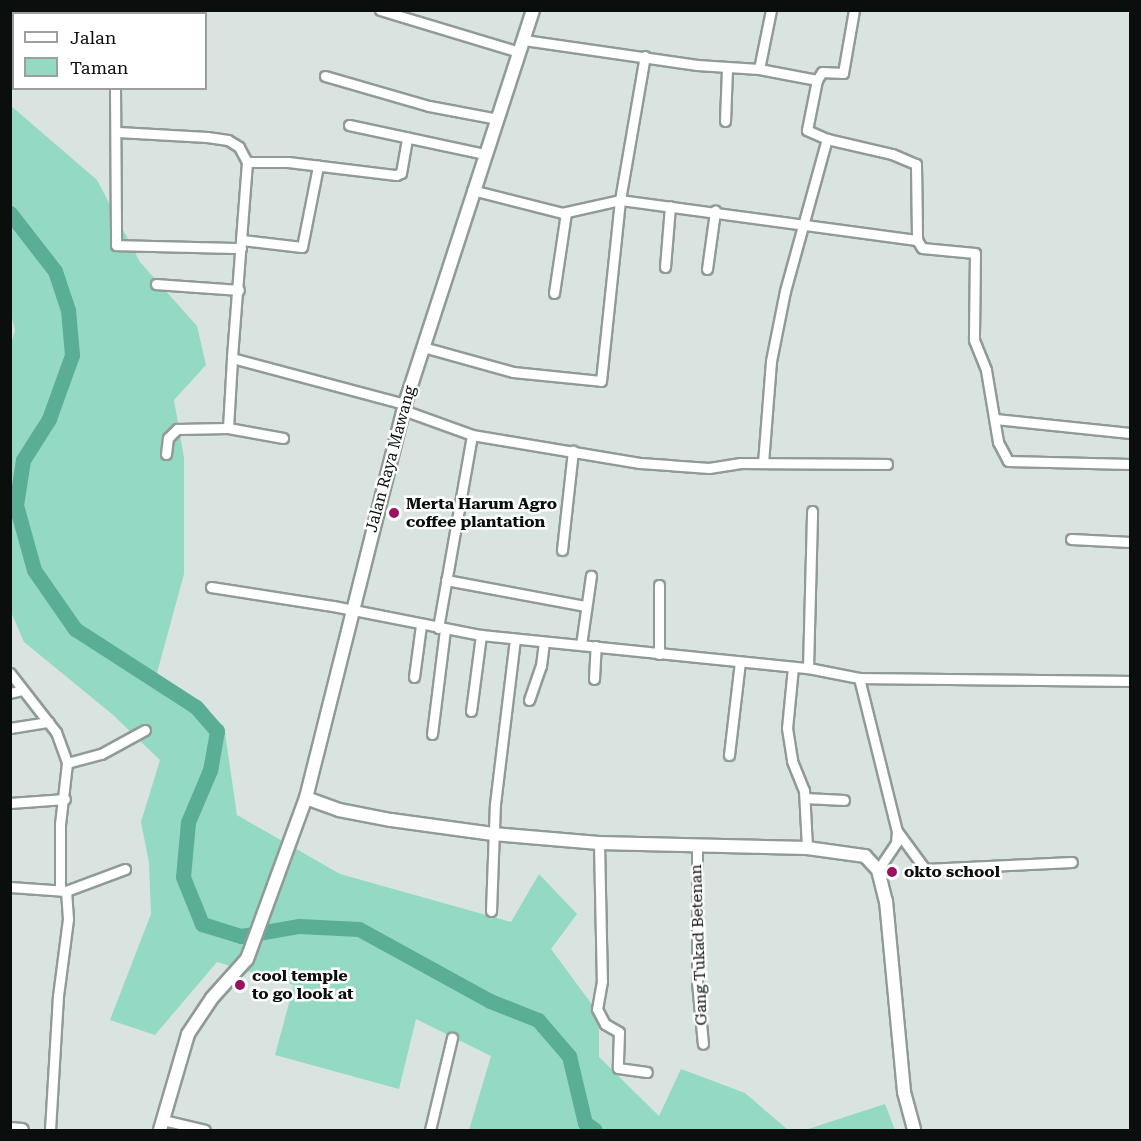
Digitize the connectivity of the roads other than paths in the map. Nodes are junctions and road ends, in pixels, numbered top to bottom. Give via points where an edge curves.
1 (380, 10) edge
2 (533, 10) edge
3 (771, 10) edge
4 (854, 10) edge
5 (405, 15) edge
6 (524, 40) junction
7 (519, 52) junction
8 (645, 56) junction
9 (727, 68) junction
10 (759, 69) junction
11 (326, 76) dead end
12 (817, 80) junction
13 (115, 90) edge
14 (498, 119) junction
15 (725, 120) dead end
16 (349, 125) dead end
17 (118, 132) junction
18 (407, 138) junction
19 (827, 139) junction
20 (484, 154) junction
21 (247, 162) junction
22 (318, 165) junction
23 (472, 190) junction
24 (620, 200) junction
25 (670, 206) junction
26 (715, 211) junction
27 (566, 213) junction
28 (803, 223) junction
29 (917, 240) junction
30 (241, 244) junction
31 (665, 267) dead end
32 (707, 269) dead end
33 (156, 284) dead end
34 (239, 290) junction
35 (554, 293) dead end
36 (423, 347) junction
37 (231, 358) junction
38 (404, 407) junction
39 (995, 419) junction
40 (228, 428) junction
41 (1131, 434) edge
42 (472, 435) junction
43 (283, 438) dead end
44 (573, 451) junction
45 (166, 454) dead end
46 (763, 463) junction
47 (887, 464) dead end
48 (1131, 464) edge
49 (812, 511) dead end
50 (1071, 539) dead end
51 (1131, 542) edge
52 (561, 550) dead end
53 (591, 576) dead end
54 (447, 580) junction
55 (659, 585) dead end
56 (211, 587) dead end
57 (585, 606) junction
58 (352, 610) junction
59 (421, 625) junction
60 (442, 628) junction
61 (481, 635) junction
62 (515, 639) junction
63 (544, 642) junction
64 (581, 645) junction
65 (596, 646) junction
66 (659, 654) junction
67 (740, 662) junction
68 (793, 667) junction
69 (808, 668) junction
70 (10, 673) edge
71 (414, 677) dead end
72 (859, 678) junction
73 (594, 679) dead end
74 (1131, 681) edge
75 (22, 690) junction
76 (10, 693) edge
77 (529, 700) dead end
78 (471, 711) dead end
79 (49, 722) junction
80 (10, 728) edge
81 (145, 730) dead end
82 (432, 734) dead end
83 (729, 755) dead end
84 (67, 763) junction
85 (306, 798) junction
86 (805, 798) junction
87 (65, 799) junction
88 (844, 800) dead end
89 (10, 803) edge
90 (897, 831) junction
91 (493, 834) junction
92 (599, 843) junction
93 (697, 845) junction
94 (807, 848) junction
95 (1072, 862) dead end
96 (875, 866) junction
97 (125, 868) dead end
98 (10, 887) edge
99 (63, 890) junction
100 (491, 911) dead end
101 (452, 1038) dead end
102 (703, 1044) dead end
103 (647, 1072) dead end
104 (161, 1125) edge
105 (10, 1129) edge
106 (22, 1131) edge
107 (50, 1131) edge
108 (205, 1131) edge
109 (430, 1131) edge
110 (914, 1131) edge

1 - 5 street
2 - 6 main road, Jalan Raya Mawang
3 - 10 street
4 - 12 street via 843,73 822,72
5 - 7 street
6 - 7 main road, Jalan Raya Mawang
6 - 8 street
7 - 14 main road, Jalan Raya Mawang
8 - 9 street
8 - 24 street
9 - 10 street
9 - 15 street
10 - 12 street
11 - 14 street via 420,104
12 - 19 street via 807,130
13 - 17 street
14 - 20 main road, Jalan Raya Mawang
16 - 18 street
17 - 21 street via 228,140 236,143
17 - 30 street via 116,245
18 - 20 street
18 - 22 street via 399,175
19 - 28 street
19 - 29 street via 892,154 916,164
20 - 23 main road, Jalan Raya Mawang
21 - 22 street
21 - 30 street
22 - 30 street via 302,248
23 - 27 street via 512,203
23 - 36 main road, Jalan Raya Mawang
24 - 25 street
24 - 27 street
24 - 36 street via 601,381 513,372
25 - 26 street
25 - 31 street
26 - 28 street
26 - 32 street
27 - 35 street
28 - 29 street
28 - 46 street via 771,361
29 - 39 street via 924,249 975,253 972,326
30 - 34 street
33 - 34 street
34 - 37 street
36 - 38 main road, Jalan Raya Mawang
37 - 38 street
37 - 40 street
38 - 42 street
38 - 58 main road, Jalan Raya Mawang
39 - 41 street
39 - 48 street via 998,441 1010,463
40 - 43 street
40 - 45 street via 177,429 168,438
42 - 44 street
42 - 54 street
44 - 46 street via 640,463 702,467
44 - 52 street
46 - 47 street
49 - 69 street
50 - 51 street
53 - 57 street
54 - 57 street
54 - 60 street
55 - 66 street
56 - 58 street
57 - 64 street
58 - 59 street
58 - 85 main road, Jalan Raya Mawang
59 - 60 street
59 - 71 street
60 - 61 street
60 - 82 street
61 - 62 street
61 - 78 street
62 - 63 street
62 - 91 street
63 - 64 street
63 - 77 street via 541,666
64 - 65 street
65 - 66 street
65 - 73 street
66 - 67 street
67 - 68 street
67 - 83 street
68 - 69 street
68 - 86 street via 787,728 792,762
69 - 72 street
70 - 75 street
72 - 74 street
72 - 90 street
75 - 76 street
75 - 79 street
79 - 80 street
79 - 84 street
81 - 84 street via 101,754
84 - 87 street
85 - 91 main road via 339,810
85 - 104 main road, Jalan Raya Mawang via 252,947 188,1034
86 - 88 street
86 - 94 street
87 - 89 street
87 - 99 street via 60,824
90 - 95 street via 924,869
90 - 96 street via 890,854
91 - 92 main road
91 - 100 street
92 - 93 main road
92 - 103 street via 602,981 597,1009 605,1024 619,1032 618,1068
93 - 94 main road
93 - 102 street, Gang Tukad Betenan via 697,982
94 - 96 main road via 855,853
96 - 110 main road via 886,901 904,1092
97 - 99 street
98 - 99 street
99 - 107 street via 68,919 58,996
101 - 109 street
104 - 108 street
105 - 106 main road

